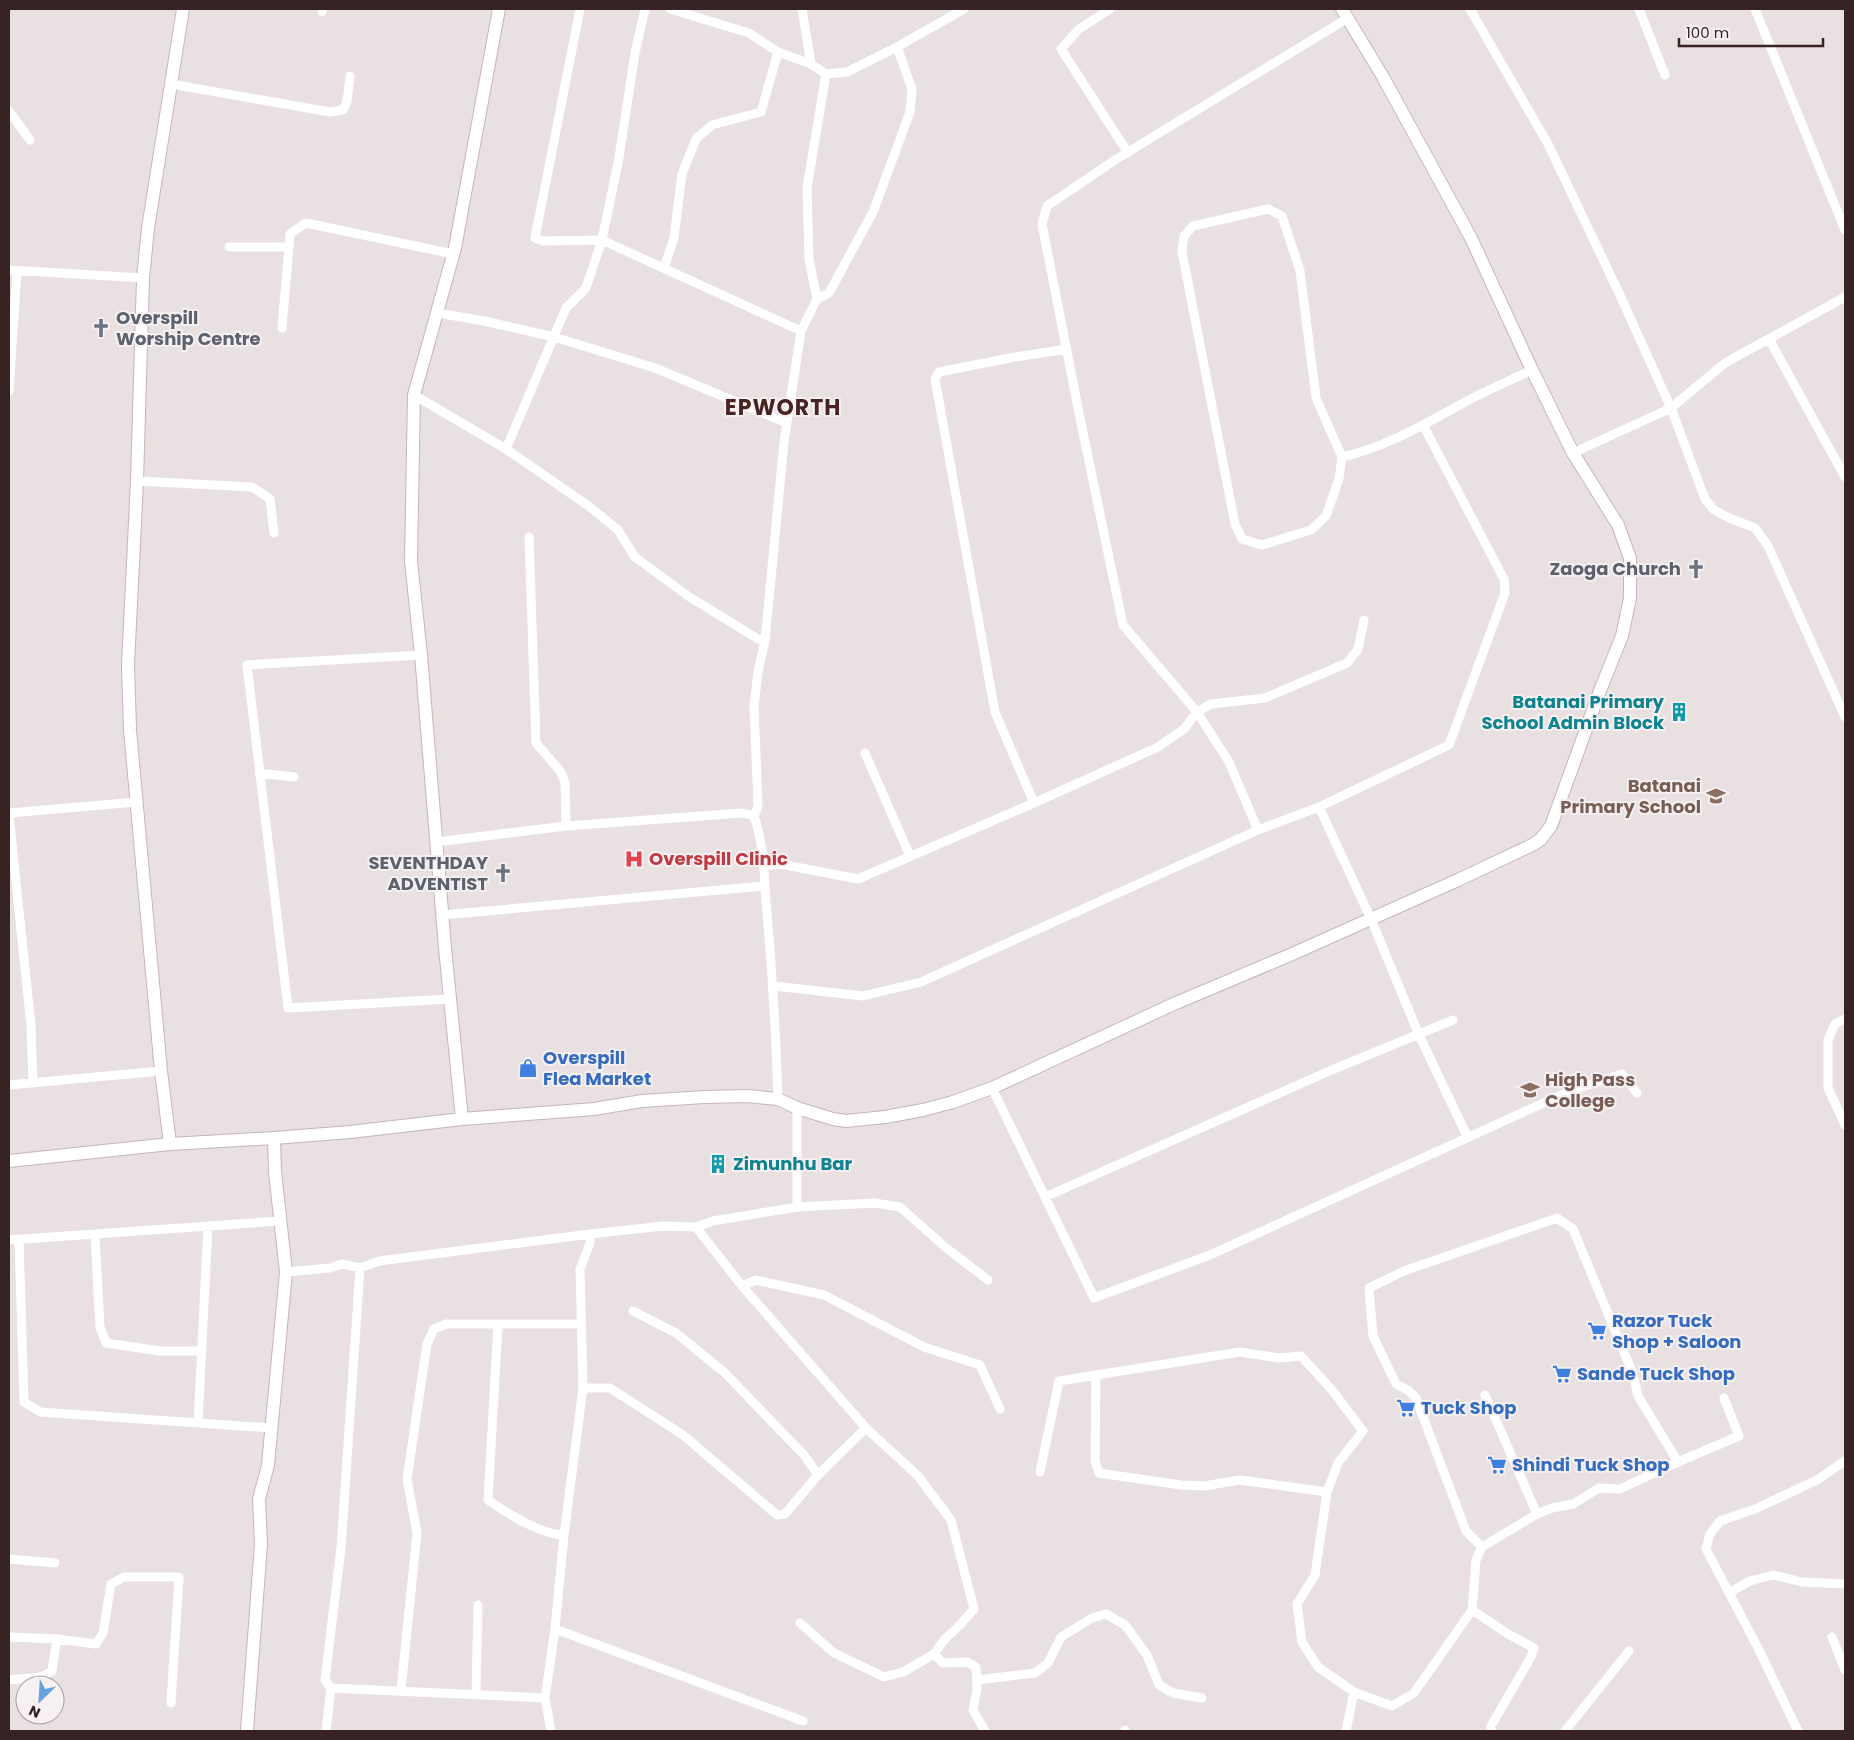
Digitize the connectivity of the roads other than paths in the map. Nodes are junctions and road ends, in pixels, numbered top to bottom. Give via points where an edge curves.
1 (183, 9) edge
2 (500, 9) edge
3 (580, 9) edge
4 (645, 9) edge
5 (670, 9) edge
6 (802, 9) edge
7 (964, 9) edge
8 (1110, 9) edge
9 (1470, 9) edge
10 (1639, 9) edge
11 (1755, 9) edge
12 (698, 13) edge
13 (1345, 13) edge
14 (897, 47) junction
15 (778, 52) junction
16 (810, 64) junction
17 (826, 74) junction
18 (1665, 75) dead end
19 (350, 76) dead end
20 (171, 84) junction
21 (9, 112) edge
22 (30, 140) dead end
23 (1128, 153) junction
24 (1842, 215) edge
25 (1845, 230) edge
26 (602, 240) junction
27 (229, 247) dead end
28 (288, 247) junction
29 (453, 254) junction
30 (664, 268) junction
31 (13, 270) edge
32 (143, 278) junction
33 (1845, 298) edge
34 (817, 299) junction
35 (438, 313) junction
36 (282, 328) dead end
37 (801, 331) junction
38 (554, 338) junction
39 (1769, 339) junction
40 (1067, 349) junction
41 (1532, 370) junction
42 (9, 389) edge
43 (414, 394) junction
44 (1671, 408) junction
45 (787, 423) junction
46 (1423, 425) junction
47 (506, 449) junction
48 (1573, 453) junction
49 (1342, 457) junction
50 (1845, 477) edge
51 (137, 480) junction
52 (274, 533) dead end
53 (529, 537) dead end
54 (1364, 620) dead end
55 (765, 641) junction
56 (422, 655) junction
57 (1197, 712) junction
58 (1845, 717) edge
59 (865, 753) dead end
60 (259, 773) junction
61 (294, 777) dead end
62 (137, 802) junction
63 (1034, 803) junction
64 (1319, 807) junction
65 (9, 814) edge
66 (754, 816) junction
67 (566, 826) junction
68 (1258, 830) junction
69 (436, 842) junction
70 (910, 856) junction
71 (764, 866) junction
72 (765, 886) junction
73 (442, 915) junction
74 (1371, 919) junction
75 (774, 986) junction
76 (450, 999) junction
77 (1845, 1019) edge
78 (1453, 1020) dead end
79 (1419, 1035) junction
80 (161, 1071) junction
81 (33, 1083) junction
82 (9, 1085) edge
83 (992, 1088) junction
84 (1637, 1093) dead end
85 (778, 1099) junction
86 (797, 1108) junction
87 (462, 1119) junction
88 (1845, 1126) edge
89 (1467, 1136) junction
90 (274, 1138) junction
91 (170, 1144) junction
92 (9, 1161) edge
93 (1044, 1197) junction
94 (797, 1207) junction
95 (280, 1221) junction
96 (208, 1226) junction
97 (696, 1227) junction
98 (590, 1234) junction
99 (95, 1236) junction
100 (19, 1239) junction
101 (9, 1240) edge
102 (360, 1268) junction
103 (286, 1272) junction
104 (988, 1280) dead end
105 (742, 1286) junction
106 (633, 1310) dead end
107 (498, 1324) junction
108 (581, 1324) junction
109 (201, 1351) junction
110 (1096, 1375) junction
111 (583, 1388) junction
112 (1485, 1395) dead end
113 (1724, 1398) dead end
114 (1000, 1409) dead end
115 (198, 1423) junction
116 (271, 1428) junction
117 (866, 1428) junction
118 (1845, 1461) edge
119 (1678, 1462) junction
120 (1040, 1472) dead end
121 (818, 1475) junction
122 (1327, 1492) junction
123 (1537, 1514) junction
124 (564, 1535) junction
125 (1482, 1547) junction
126 (9, 1559) edge
127 (55, 1562) dead end
128 (1845, 1584) edge
129 (1730, 1592) junction
130 (478, 1605) dead end
131 (1472, 1610) junction
132 (800, 1623) dead end
133 (554, 1629) junction
134 (9, 1637) edge
135 (1832, 1637) dead end
136 (57, 1639) junction
137 (1628, 1651) dead end
138 (934, 1654) junction
139 (1845, 1670) edge
140 (9, 1680) edge
141 (977, 1680) junction
142 (331, 1688) junction
143 (401, 1690) junction
144 (1354, 1692) junction
145 (476, 1694) junction
146 (545, 1698) junction
147 (1202, 1698) dead end
148 (171, 1703) dead end
149 (802, 1721) dead end
150 (247, 1731) edge
151 (326, 1731) edge
152 (550, 1731) edge
153 (985, 1731) edge
154 (1346, 1731) edge
155 (1491, 1731) edge
156 (1565, 1731) edge
157 (1798, 1731) edge

1 - 20 street
2 - 29 street
3 - 26 street via 534,238 543,241
4 - 26 street via 635,53 620,158
5 - 12 street
6 - 16 street
7 - 14 street
8 - 23 street via 1079,29 1061,49
9 - 44 street via 1548,144
10 - 18 street
11 - 24 street
12 - 15 street via 749,34
13 - 23 street
13 - 41 street via 1471,238
14 - 17 street via 847,72
14 - 34 street via 912,89 910,112 873,212 829,293
15 - 16 street
15 - 30 street via 761,112 712,125 696,139 682,174 674,238
16 - 17 street
17 - 34 street via 807,188 809,259
19 - 20 street via 343,110 330,112
20 - 32 street
21 - 22 street
23 - 40 street via 1047,206 1042,224
24 - 25 street
26 - 30 street
26 - 38 street via 586,288 566,308
27 - 28 street
28 - 29 street via 290,234 306,223
28 - 36 street
29 - 35 street
30 - 37 street
31 - 32 street
31 - 42 street
32 - 51 street
33 - 39 street
34 - 37 street
35 - 38 street
35 - 43 street
37 - 45 street
38 - 45 street via 655,368
38 - 47 street
39 - 44 street via 1725,363
39 - 50 street
40 - 57 street via 1123,625
40 - 63 street via 939,372 935,379 995,712
41 - 46 street
41 - 48 street
43 - 47 street
43 - 56 street via 411,561
44 - 48 street
44 - 58 street via 1705,499 1714,510 1755,528 1768,546
45 - 55 street
46 - 49 street via 1364,452
46 - 64 street via 1504,579 1505,593 1449,745
47 - 55 street via 618,530 634,557 688,596
48 - 74 street via 1624,539 1630,558 1630,598 1622,636 1551,826 1534,844
49 - 49 street via 1339,479 1326,516 1311,530 1262,544 1242,539 1235,524 1182,252 1184,236 1193,226 1268,209 1282,216 1300,271 1316,398
51 - 52 street via 252,487 270,499
51 - 62 street via 128,665
53 - 67 street via 536,743 561,772 565,783
54 - 57 street via 1358,649 1347,663 1265,698 1212,704
55 - 66 street via 754,706 758,806
56 - 60 street via 247,665
56 - 69 street
57 - 63 street via 1184,729 1158,747
57 - 68 street via 1229,762
59 - 70 street
60 - 61 street
60 - 76 street via 288,1008
62 - 65 street
62 - 80 street
63 - 70 street
64 - 68 street
64 - 74 street
65 - 81 street via 31,1026
66 - 67 street via 742,813
66 - 71 street via 760,831
67 - 69 street
68 - 75 street via 921,982 863,996
69 - 73 street
70 - 71 street via 858,879 780,864
71 - 72 street
72 - 73 street
72 - 75 street
73 - 76 street
74 - 79 street
74 - 83 street via 1176,1003
75 - 85 street
76 - 87 street
77 - 88 street via 1835,1024 1828,1040 1828,1088
78 - 79 street
79 - 89 street
79 - 93 street
80 - 81 street
80 - 91 street
81 - 82 street
83 - 86 street via 923,1110 859,1121 834,1119
83 - 93 street
84 - 89 street via 1622,1074 1572,1090
85 - 86 street
85 - 87 street via 704,1097
86 - 94 street
87 - 90 street
89 - 93 street via 1210,1255 1094,1298
90 - 91 street
90 - 95 street
91 - 92 street
94 - 97 street
94 - 104 street via 874,1203 900,1207
95 - 96 street
95 - 103 street
96 - 99 street
96 - 109 street
97 - 98 street via 663,1226
97 - 105 street
98 - 102 street via 388,1259
98 - 108 street via 580,1269
99 - 100 street
99 - 109 street via 100,1327 106,1343 160,1351
100 - 101 street
100 - 115 street via 24,1402 40,1412
102 - 103 street via 342,1264
102 - 142 street via 341,1548 325,1680
103 - 116 street
105 - 114 street via 756,1280 824,1295 924,1347 980,1365
105 - 117 street
106 - 121 street via 676,1333 725,1374 804,1455
107 - 108 street
107 - 124 street via 488,1500 505,1512 552,1534
107 - 143 street via 446,1324 434,1330 428,1344 407,1479 417,1533
108 - 111 street
109 - 115 street
110 - 120 street via 1059,1381
110 - 122 street via 1095,1461 1099,1473 1181,1485 1204,1486 1240,1480
110 - 122 street via 1240,1352 1279,1358 1301,1356 1363,1431 1338,1463
111 - 121 street via 610,1388 675,1430 777,1514 785,1514
111 - 124 street
112 - 123 street
113 - 119 street via 1738,1436
115 - 116 street
116 - 150 street via 268,1465 258,1499 261,1544
117 - 121 street
117 - 138 street via 918,1476 951,1520 974,1608
118 - 129 street via 1817,1480 1720,1522 1710,1534 1706,1549
119 - 123 street via 1620,1488 1600,1488 1573,1504
119 - 125 street via 1638,1396 1633,1374 1592,1272 1573,1229 1565,1223 1557,1218 1404,1271 1369,1288 1373,1336 1396,1384 1416,1398 1466,1531
122 - 144 street via 1315,1575 1297,1604 1302,1642 1318,1667
123 - 125 street
124 - 133 street
125 - 131 street via 1476,1560
126 - 127 street
128 - 129 street via 1802,1582 1773,1575 1750,1581
129 - 157 street
130 - 145 street
131 - 144 street via 1414,1693 1392,1706
131 - 155 street via 1534,1648
132 - 138 street via 834,1652 884,1677 903,1672
133 - 146 street
133 - 149 street
134 - 136 street
135 - 139 street
136 - 140 street via 52,1671 41,1677
136 - 148 street via 96,1644 102,1633 111,1584 124,1577 179,1577
137 - 156 street
138 - 141 street via 944,1663 967,1662 976,1667
141 - 147 street via 1035,1673 1048,1664 1062,1637 1092,1618 1106,1614 1124,1625 1147,1654 1158,1685 1173,1693
141 - 153 street via 973,1710
142 - 143 street
142 - 151 street
143 - 145 street
144 - 154 street
145 - 146 street
146 - 152 street

